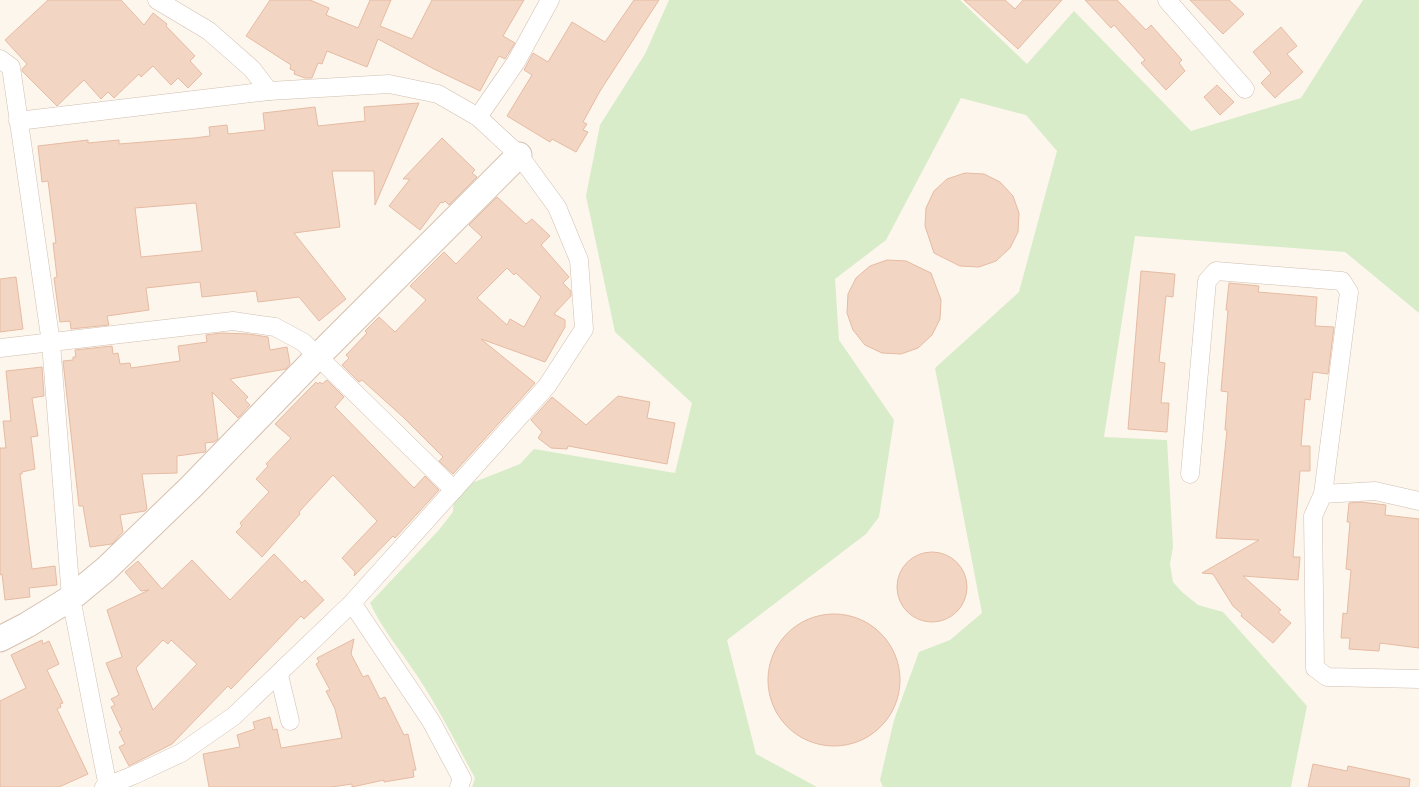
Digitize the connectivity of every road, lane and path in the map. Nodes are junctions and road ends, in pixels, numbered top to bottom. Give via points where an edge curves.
1 (157, 0) edge
2 (550, 0) edge
3 (1167, 0) edge
4 (0, 59) edge
5 (1245, 89) dead end
6 (269, 91) junction
7 (478, 117) junction
8 (18, 121) junction
9 (519, 155) junction
10 (51, 342) junction
11 (0, 348) edge
12 (318, 356) junction
13 (1190, 474) dead end
14 (454, 490) junction
15 (1323, 494) junction
16 (1419, 501) edge
17 (71, 598) junction
18 (352, 604) junction
19 (0, 640) edge
20 (278, 675) junction
21 (1419, 679) edge
22 (290, 721) dead end
23 (107, 787) edge
24 (459, 787) edge

1 - 6 street via 209,31 252,69
2 - 7 street via 516,62
3 - 5 street
4 - 8 street via 10,67
6 - 7 street via 389,84 438,94
6 - 8 street
7 - 9 street
8 - 10 street
9 - 12 street
9 - 14 street via 557,207 579,260 584,329 547,386
10 - 11 street
10 - 12 street via 233,321 275,327 303,342
10 - 17 street
12 - 14 street
12 - 17 street via 191,487
13 - 15 street via 1207,281 1216,271 1342,281 1349,292
14 - 18 street
15 - 16 street via 1375,490
15 - 21 street via 1313,516 1315,668 1327,677
17 - 19 street
17 - 23 street
18 - 20 street
18 - 24 street via 431,721 462,779
20 - 22 street
20 - 23 street via 234,716 181,753

